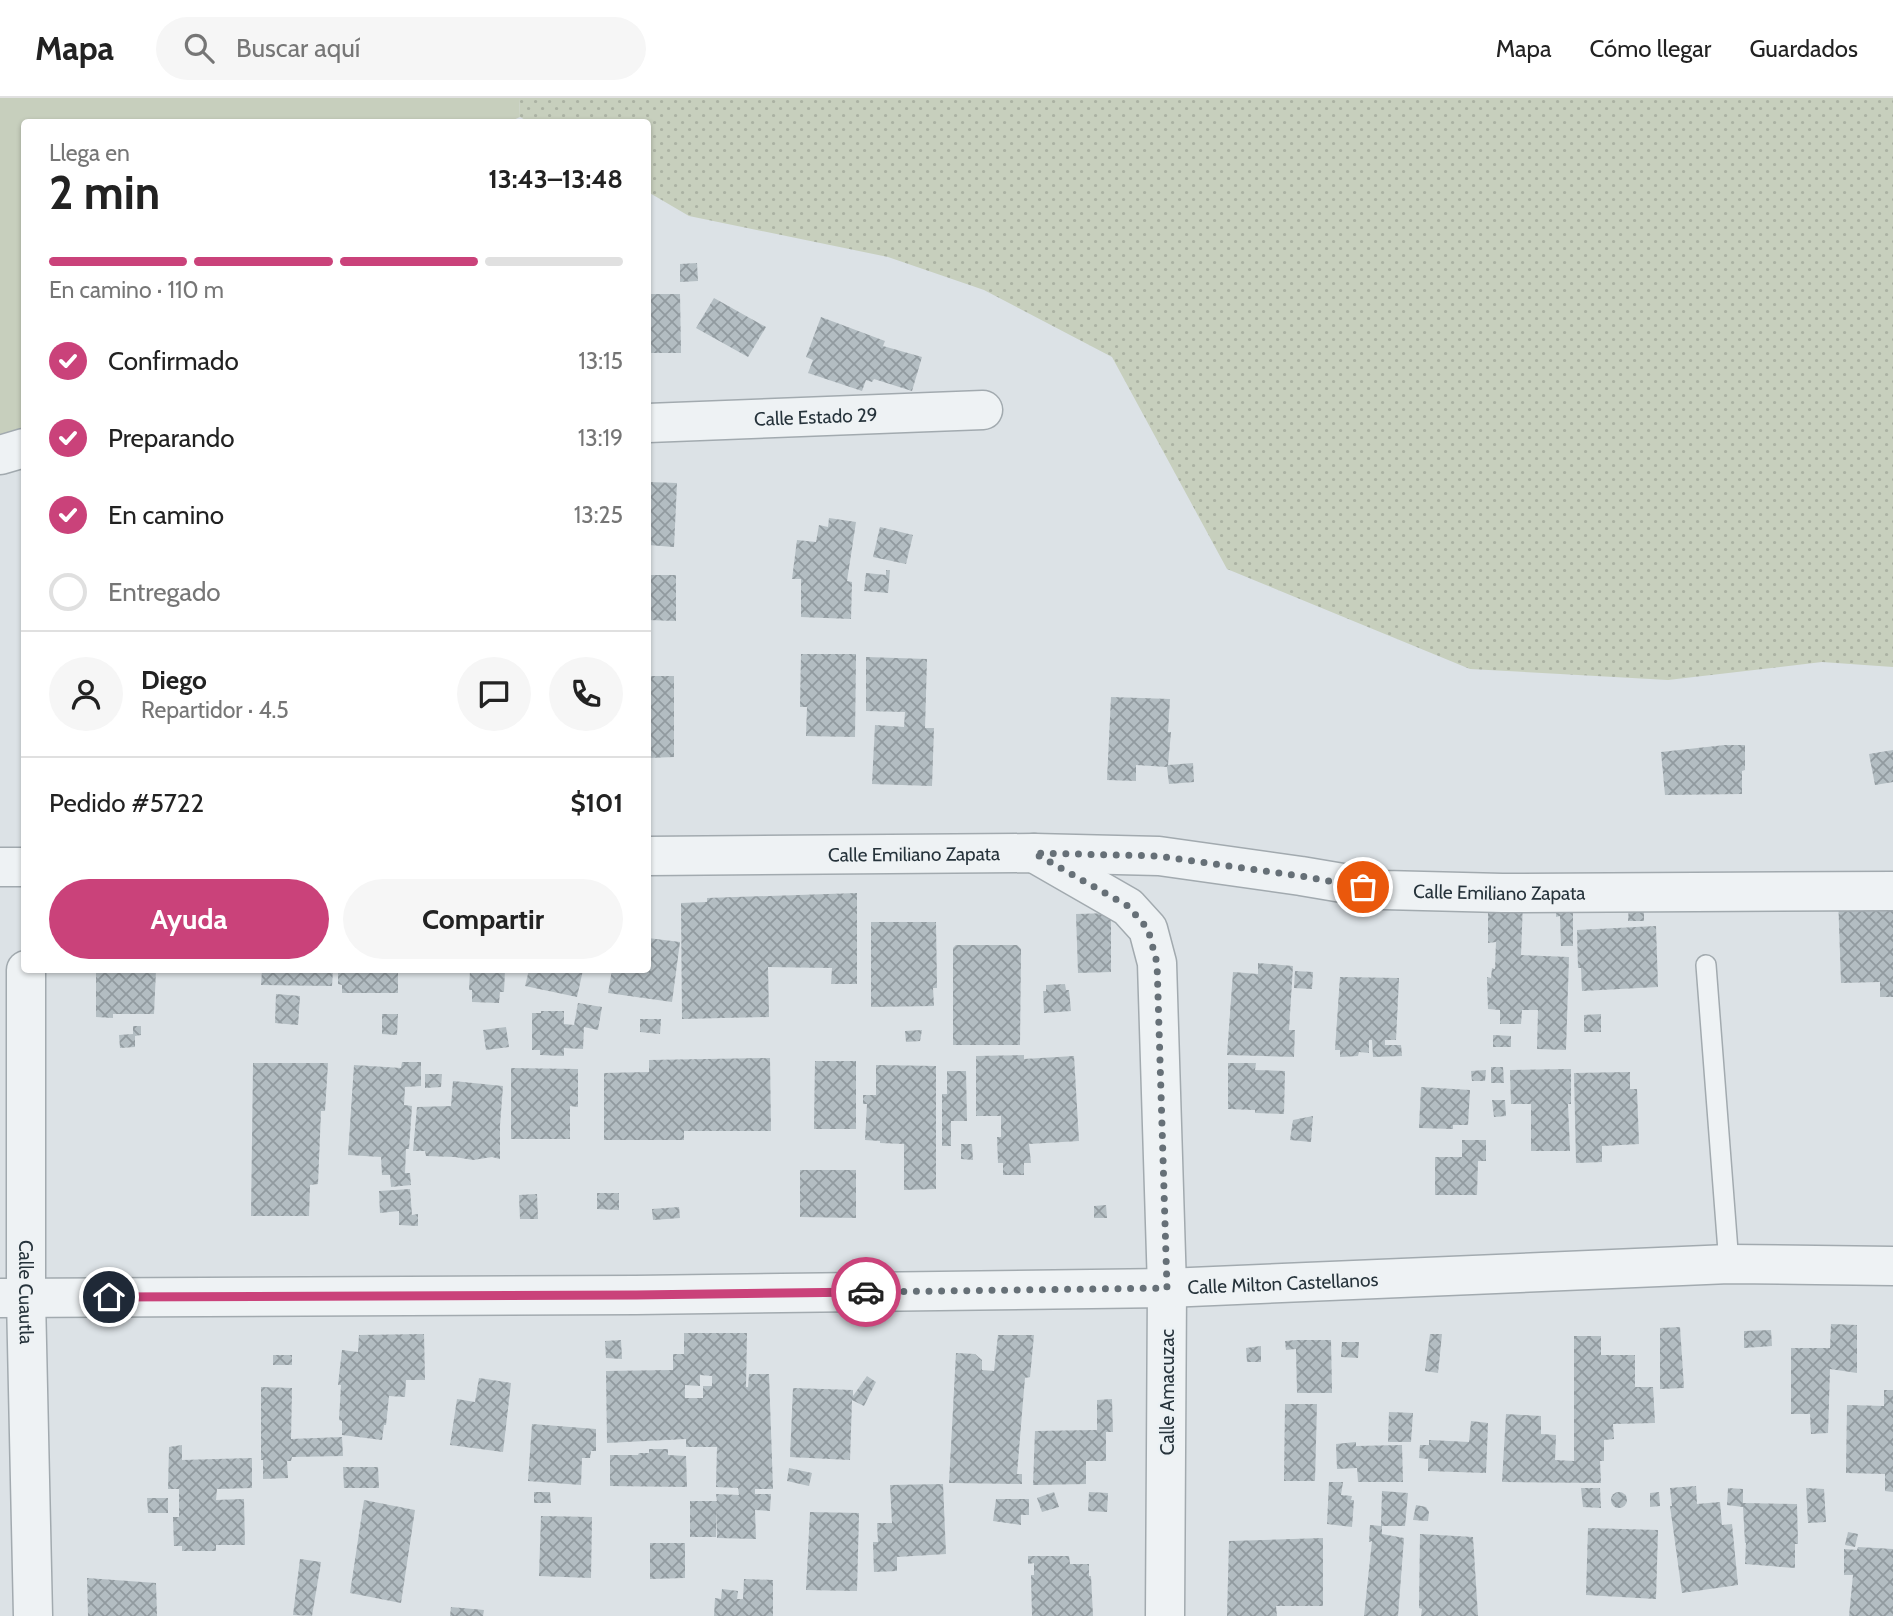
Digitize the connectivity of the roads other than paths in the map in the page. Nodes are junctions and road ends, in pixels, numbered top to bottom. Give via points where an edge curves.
1 (983, 410) dead end
2 (651, 423) edge
3 (21, 450) edge
4 (0, 454) edge
5 (1034, 853) junction
6 (651, 856) edge
7 (0, 867) edge
8 (21, 867) edge
9 (1893, 891) edge
10 (1706, 965) dead end
11 (26, 973) edge
12 (1729, 1264) junction
13 (1893, 1266) edge
14 (1167, 1288) junction
15 (13, 1298) edge
16 (33, 1616) edge
17 (1165, 1616) edge

1 - 2 street, Calle Estado 29
3 - 4 street
5 - 6 street, Calle Emiliano Zapata
5 - 9 street, Calle Emiliano Zapata via 1158,856 1384,890
5 - 14 street, Calle Amacuzac via 1128,906 1148,929 1157,963
7 - 8 street
10 - 12 lane
11 - 15 street, Calle Cuautla
12 - 13 street, Calle Milton Castellanos
12 - 14 street, Calle Milton Castellanos
14 - 15 street, Calle Milton Castellanos
14 - 17 street, Calle Amacuzac
15 - 16 street, Calle Cuautla

